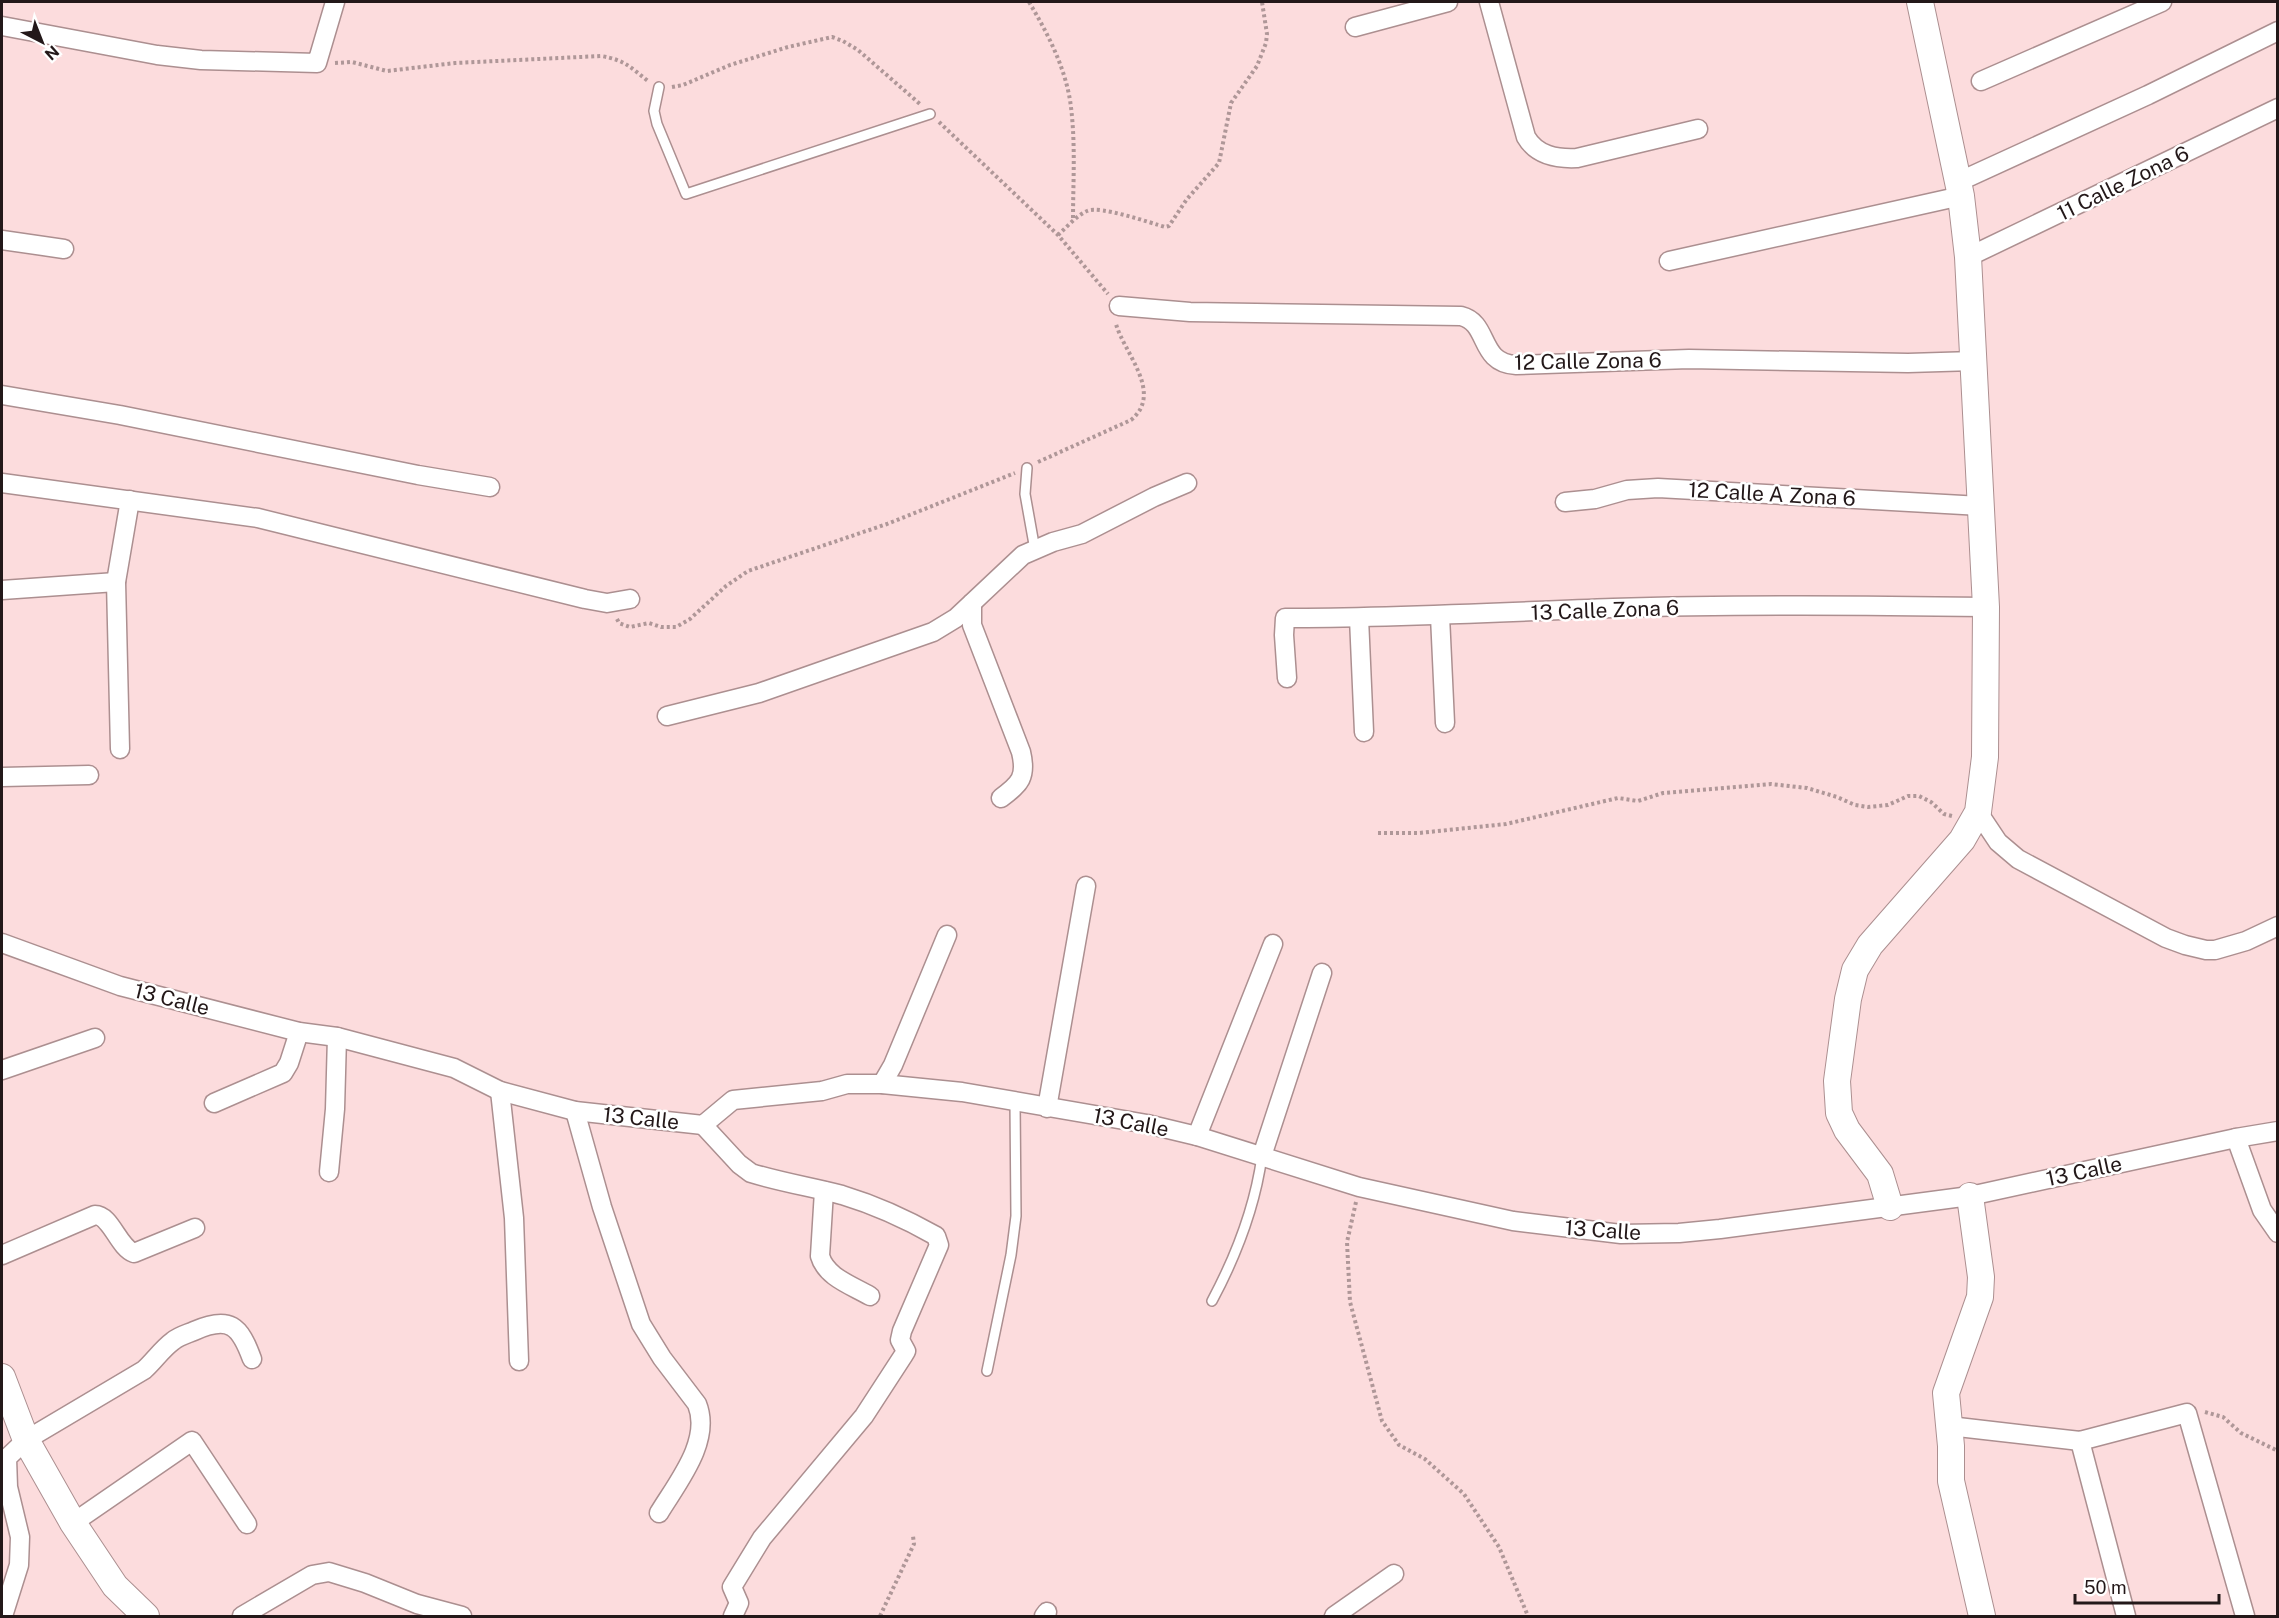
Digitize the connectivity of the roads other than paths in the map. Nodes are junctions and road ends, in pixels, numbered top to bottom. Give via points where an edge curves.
1 (335, 2) edge
2 (1448, 2) edge
3 (1489, 2) edge
4 (1920, 2) edge
5 (2162, 2) edge
6 (3, 21) edge
7 (1355, 27) dead end
8 (2277, 31) edge
9 (1981, 81) dead end
10 (659, 87) road end
11 (2277, 108) edge
12 (930, 114) road end
13 (1698, 129) dead end
14 (1959, 189) junction
15 (2, 240) edge
16 (64, 249) dead end
17 (1968, 257) junction
18 (1668, 261) dead end
19 (1119, 306) road end
20 (1974, 361) junction
21 (2, 395) edge
22 (1027, 468) road end
23 (2, 483) edge
24 (1187, 483) dead end
25 (490, 487) dead end
26 (130, 500) junction
27 (1565, 502) dead end
28 (1981, 506) junction
29 (1035, 550) junction
30 (116, 582) junction
31 (2, 590) edge
32 (630, 599) road end
33 (972, 603) junction
34 (1986, 607) junction
35 (1440, 616) junction
36 (1359, 618) junction
37 (1287, 678) dead end
38 (667, 716) dead end
39 (1445, 723) dead end
40 (1365, 732) dead end
41 (120, 749) dead end
42 (89, 775) dead end
43 (2, 777) edge
44 (1001, 798) dead end
45 (1978, 812) junction
46 (1086, 886) dead end
47 (2277, 926) edge
48 (947, 935) dead end
49 (2, 943) edge
50 (1273, 944) dead end
51 (1322, 973) dead end
52 (299, 1032) junction
53 (337, 1037) junction
54 (95, 1038) dead end
55 (2, 1070) edge
56 (882, 1084) junction
57 (500, 1091) junction
58 (1015, 1102) junction
59 (214, 1103) dead end
60 (1047, 1108) junction
61 (575, 1111) junction
62 (703, 1125) junction
63 (2277, 1131) edge
64 (1197, 1136) junction
65 (2236, 1138) junction
66 (1262, 1156) junction
67 (329, 1172) dead end
68 (824, 1191) junction
69 (1970, 1196) junction
70 (1890, 1207) junction
71 (195, 1228) dead end
72 (2277, 1233) edge
73 (2, 1255) edge
74 (870, 1296) dead end
75 (1212, 1302) dead end
76 (252, 1359) dead end
77 (519, 1361) dead end
78 (987, 1371) dead end
79 (2, 1377) edge
80 (1949, 1426) junction
81 (26, 1440) junction
82 (2080, 1441) junction
83 (659, 1513) dead end
84 (73, 1523) junction
85 (247, 1524) dead end
86 (1395, 1574) dead end
87 (3, 1617) edge
88 (146, 1617) edge
89 (242, 1617) edge
90 (462, 1617) edge
91 (733, 1617) edge
92 (1334, 1617) edge
93 (1982, 1617) edge
94 (2126, 1617) edge
95 (2245, 1617) edge

1 - 6 street via 317,63 179,57
2 - 7 street
3 - 13 street via 1526,137 1538,150 1555,157 1577,158
4 - 14 street
5 - 9 street
8 - 14 street
10 - 12 lane via 654,111 657,124 686,194
11 - 17 street, 11 Calle Zona 6
14 - 17 street
14 - 18 street
15 - 16 street
17 - 20 street
19 - 20 street, 12 Calle Zona 6 via 1190,312 1461,316 1476,324 1494,357 1510,365 1700,359
20 - 28 street
21 - 25 street
22 - 29 lane via 1025,494
23 - 26 street
24 - 29 street via 1082,534
26 - 30 street
26 - 32 street via 258,518 585,599 608,603
27 - 28 street, 12 Calle A Zona 6 via 1658,488
28 - 34 street
29 - 33 street via 1023,555
30 - 31 street
30 - 41 street
33 - 38 street via 933,632 759,693
33 - 44 street via 972,625 1024,764 1019,783
34 - 35 street, 13 Calle Zona 6 via 1788,604
34 - 45 street via 1985,757
35 - 36 street, 13 Calle Zona 6
35 - 39 street
36 - 37 street, 13 Calle Zona 6 via 1285,618
36 - 40 street
42 - 43 street
45 - 47 street via 1998,842 2018,860 2166,938 2215,950
45 - 70 street via 1962,840 1870,945 1851,983 1837,1103 1847,1130 1880,1174
46 - 60 street
48 - 56 street
49 - 52 street, 13 Calle via 120,986
50 - 64 street
51 - 66 street
52 - 53 street, 13 Calle
52 - 59 street via 283,1073
53 - 57 street, 13 Calle via 454,1068
53 - 67 street
54 - 55 street
56 - 58 street, 13 Calle
56 - 62 street, 13 Calle via 847,1084 822,1091 733,1101
57 - 61 street, 13 Calle
57 - 77 street via 514,1218
58 - 60 street, 13 Calle
58 - 78 lane via 1016,1216
60 - 64 street, 13 Calle
61 - 62 street, 13 Calle
61 - 83 street via 640,1324 701,1413 697,1447
62 - 68 street via 751,1173
63 - 65 street, 13 Calle
64 - 66 street, 13 Calle
65 - 69 street, 13 Calle
65 - 72 street via 2262,1210
66 - 70 street, 13 Calle via 1359,1187 1513,1221 1621,1234 1720,1229
66 - 75 lane via 1253,1204
68 - 74 street via 820,1256 823,1265 832,1275
68 - 91 street via 910,1222 936,1236 939,1245 902,1331 900,1340 906,1351 864,1416 762,1538 732,1587 740,1603
69 - 70 street, 13 Calle
69 - 80 street via 1980,1297 1946,1393
71 - 73 street via 134,1253 104,1218 95,1215
76 - 81 street via 237,1329 221,1324 205,1326 171,1342 144,1370
79 - 81 street
80 - 82 street
80 - 93 street via 1951,1481
81 - 84 street
81 - 87 street via 7,1458 8,1487 21,1537 20,1565
82 - 94 street
82 - 95 street via 2187,1413
84 - 85 street via 192,1440
84 - 88 street via 115,1586
86 - 92 street
89 - 90 street via 320,1572 339,1574

